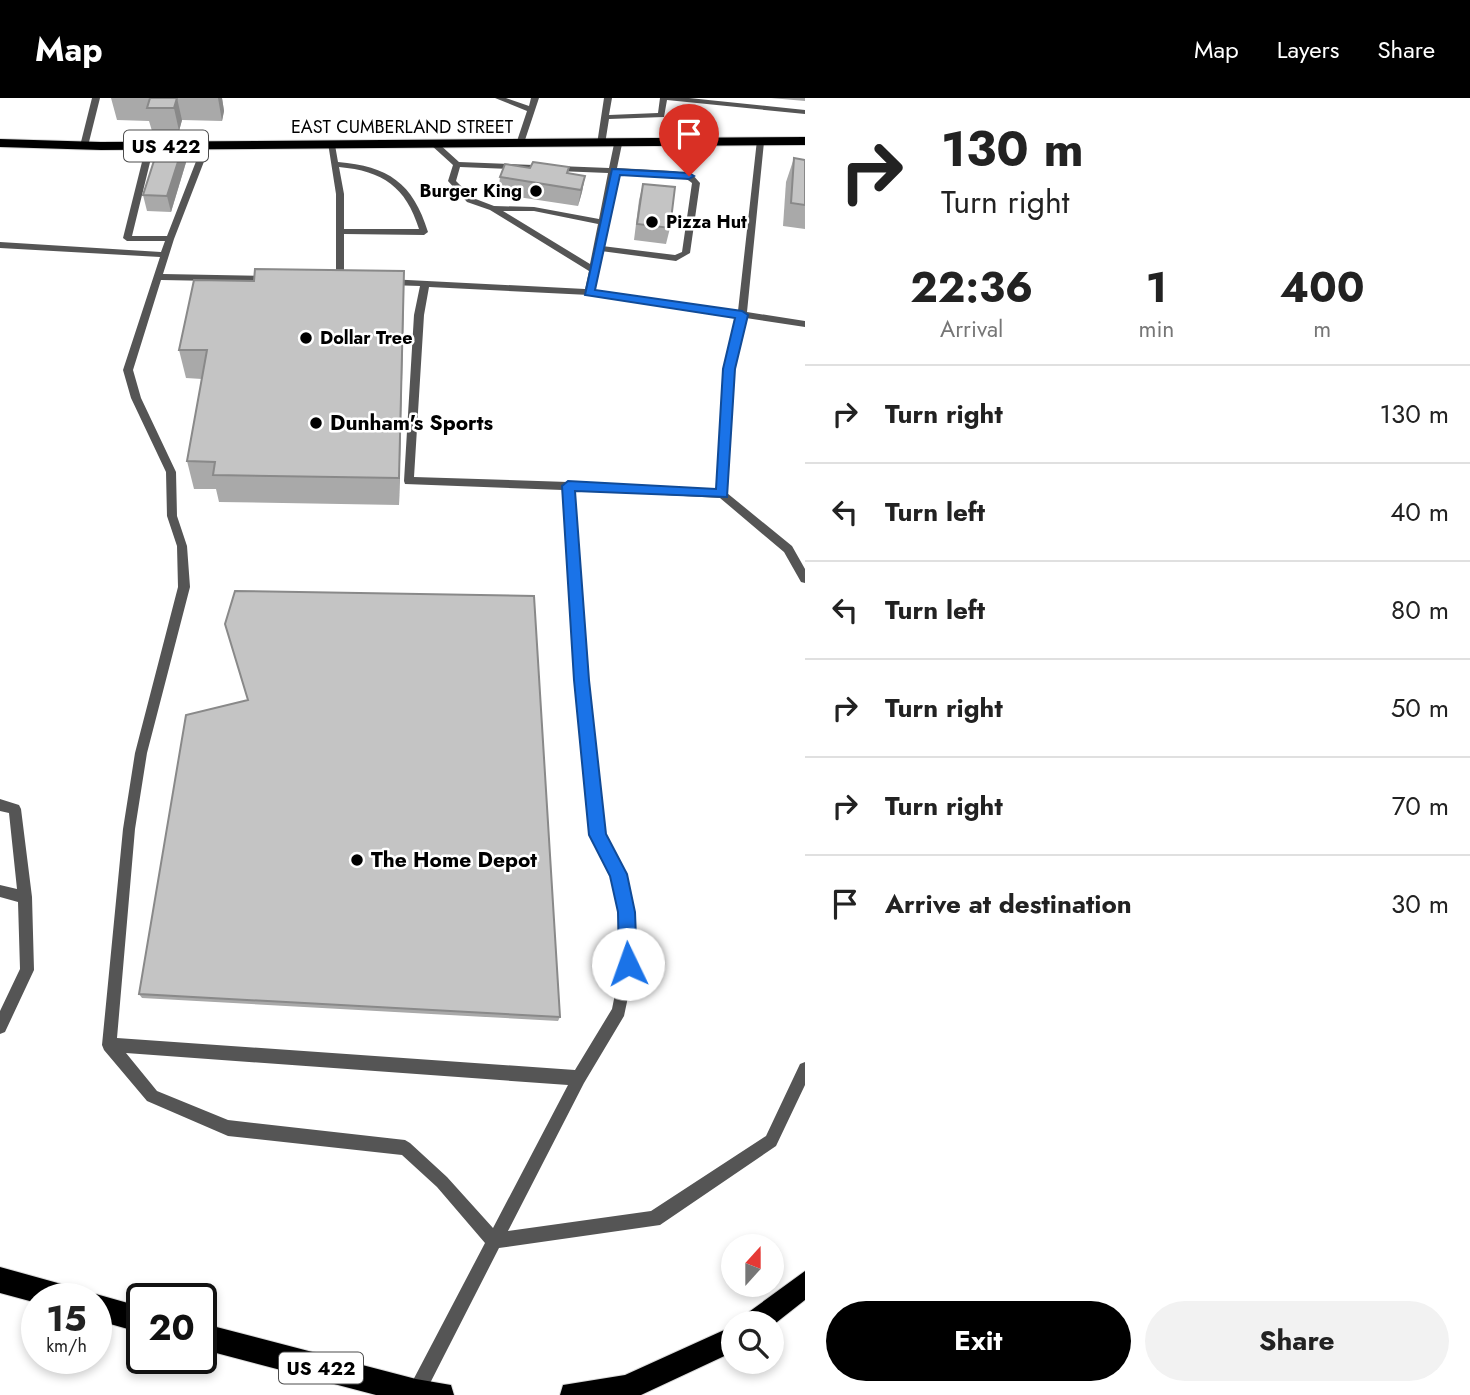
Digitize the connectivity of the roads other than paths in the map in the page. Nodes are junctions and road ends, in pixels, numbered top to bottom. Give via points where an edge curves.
1 (96, 98) edge
2 (499, 98) edge
3 (535, 98) edge
4 (608, 98) edge
5 (665, 98) edge
6 (531, 110) junction
7 (805, 112) edge
8 (605, 117) junction
9 (805, 141) edge
10 (760, 142) junction
11 (0, 144) edge
12 (520, 144) junction
13 (601, 144) junction
14 (618, 144) junction
15 (335, 145) junction
16 (435, 145) junction
17 (84, 146) junction
18 (150, 146) junction
19 (206, 146) junction
20 (335, 164) junction
21 (457, 164) junction
22 (615, 171) junction
23 (493, 208) junction
24 (603, 222) junction
25 (340, 231) junction
26 (170, 239) junction
27 (0, 245) edge
28 (598, 248) junction
29 (165, 255) junction
30 (593, 270) junction
31 (158, 277) junction
32 (275, 279) edge
33 (327, 280) edge
34 (340, 280) junction
35 (352, 281) edge
36 (377, 282) edge
37 (425, 283) junction
38 (589, 292) junction
39 (742, 315) junction
40 (805, 324) edge
41 (568, 486) junction
42 (722, 494) junction
43 (805, 579) edge
44 (0, 805) edge
45 (0, 891) edge
46 (25, 897) junction
47 (0, 1027) edge
48 (109, 1045) junction
49 (805, 1069) edge
50 (579, 1078) junction
51 (494, 1241) junction
52 (0, 1280) edge
53 (805, 1283) edge
54 (21, 1286) edge
55 (770, 1311) edge
56 (217, 1340) edge
57 (721, 1344) edge
58 (429, 1394) edge
59 (573, 1395) edge

1 - 17 lane
2 - 6 lane
3 - 6 lane
4 - 8 lane
5 - 7 lane
5 - 8 lane via 661,115
6 - 12 lane
8 - 13 lane
9 - 10 highway, EAST CUMBERLAND STREET / US 422
10 - 14 highway, EAST CUMBERLAND STREET / US 422
10 - 39 lane
11 - 17 highway, EAST CUMBERLAND STREET / US 422
12 - 13 highway, EAST CUMBERLAND STREET / US 422
12 - 16 highway, EAST CUMBERLAND STREET / US 422
13 - 14 highway, EAST CUMBERLAND STREET / US 422
14 - 22 lane
15 - 16 highway, EAST CUMBERLAND STREET / US 422
15 - 19 highway, EAST CUMBERLAND STREET / US 422
15 - 20 lane
16 - 21 lane
17 - 18 highway, EAST CUMBERLAND STREET / US 422
18 - 19 highway, EAST CUMBERLAND STREET / US 422
18 - 26 lane via 127,238
19 - 26 lane
20 - 25 lane
20 - 25 lane via 360,165 397,183 413,199 424,232
21 - 22 lane
21 - 23 lane via 452,181 459,190 470,200
22 - 24 lane
22 - 28 lane via 673,173 689,176 696,183 686,253 677,258
23 - 24 lane via 534,209
23 - 30 lane
24 - 28 lane
25 - 34 lane
26 - 29 lane
27 - 29 lane
28 - 30 lane
29 - 31 lane
30 - 38 lane
31 - 32 lane
31 - 48 lane via 128,370 135,398 171,472 172,516 182,546 184,587 139,766
33 - 34 lane
34 - 35 lane
36 - 37 lane
37 - 38 lane
37 - 41 lane via 409,481
38 - 39 lane
39 - 40 lane
39 - 42 lane via 729,369
41 - 42 lane
41 - 50 lane via 597,835 618,874 626,912 628,964 619,1011
42 - 43 lane via 788,549
44 - 46 lane via 15,808
45 - 46 lane
46 - 47 lane via 27,970
48 - 50 lane
48 - 51 lane via 152,1096 228,1128 405,1147
49 - 51 lane via 771,1141 654,1219
50 - 51 lane
51 - 58 lane
52 - 54 highway
53 - 55 highway
56 - 58 highway, US 422
57 - 59 highway via 626,1388

